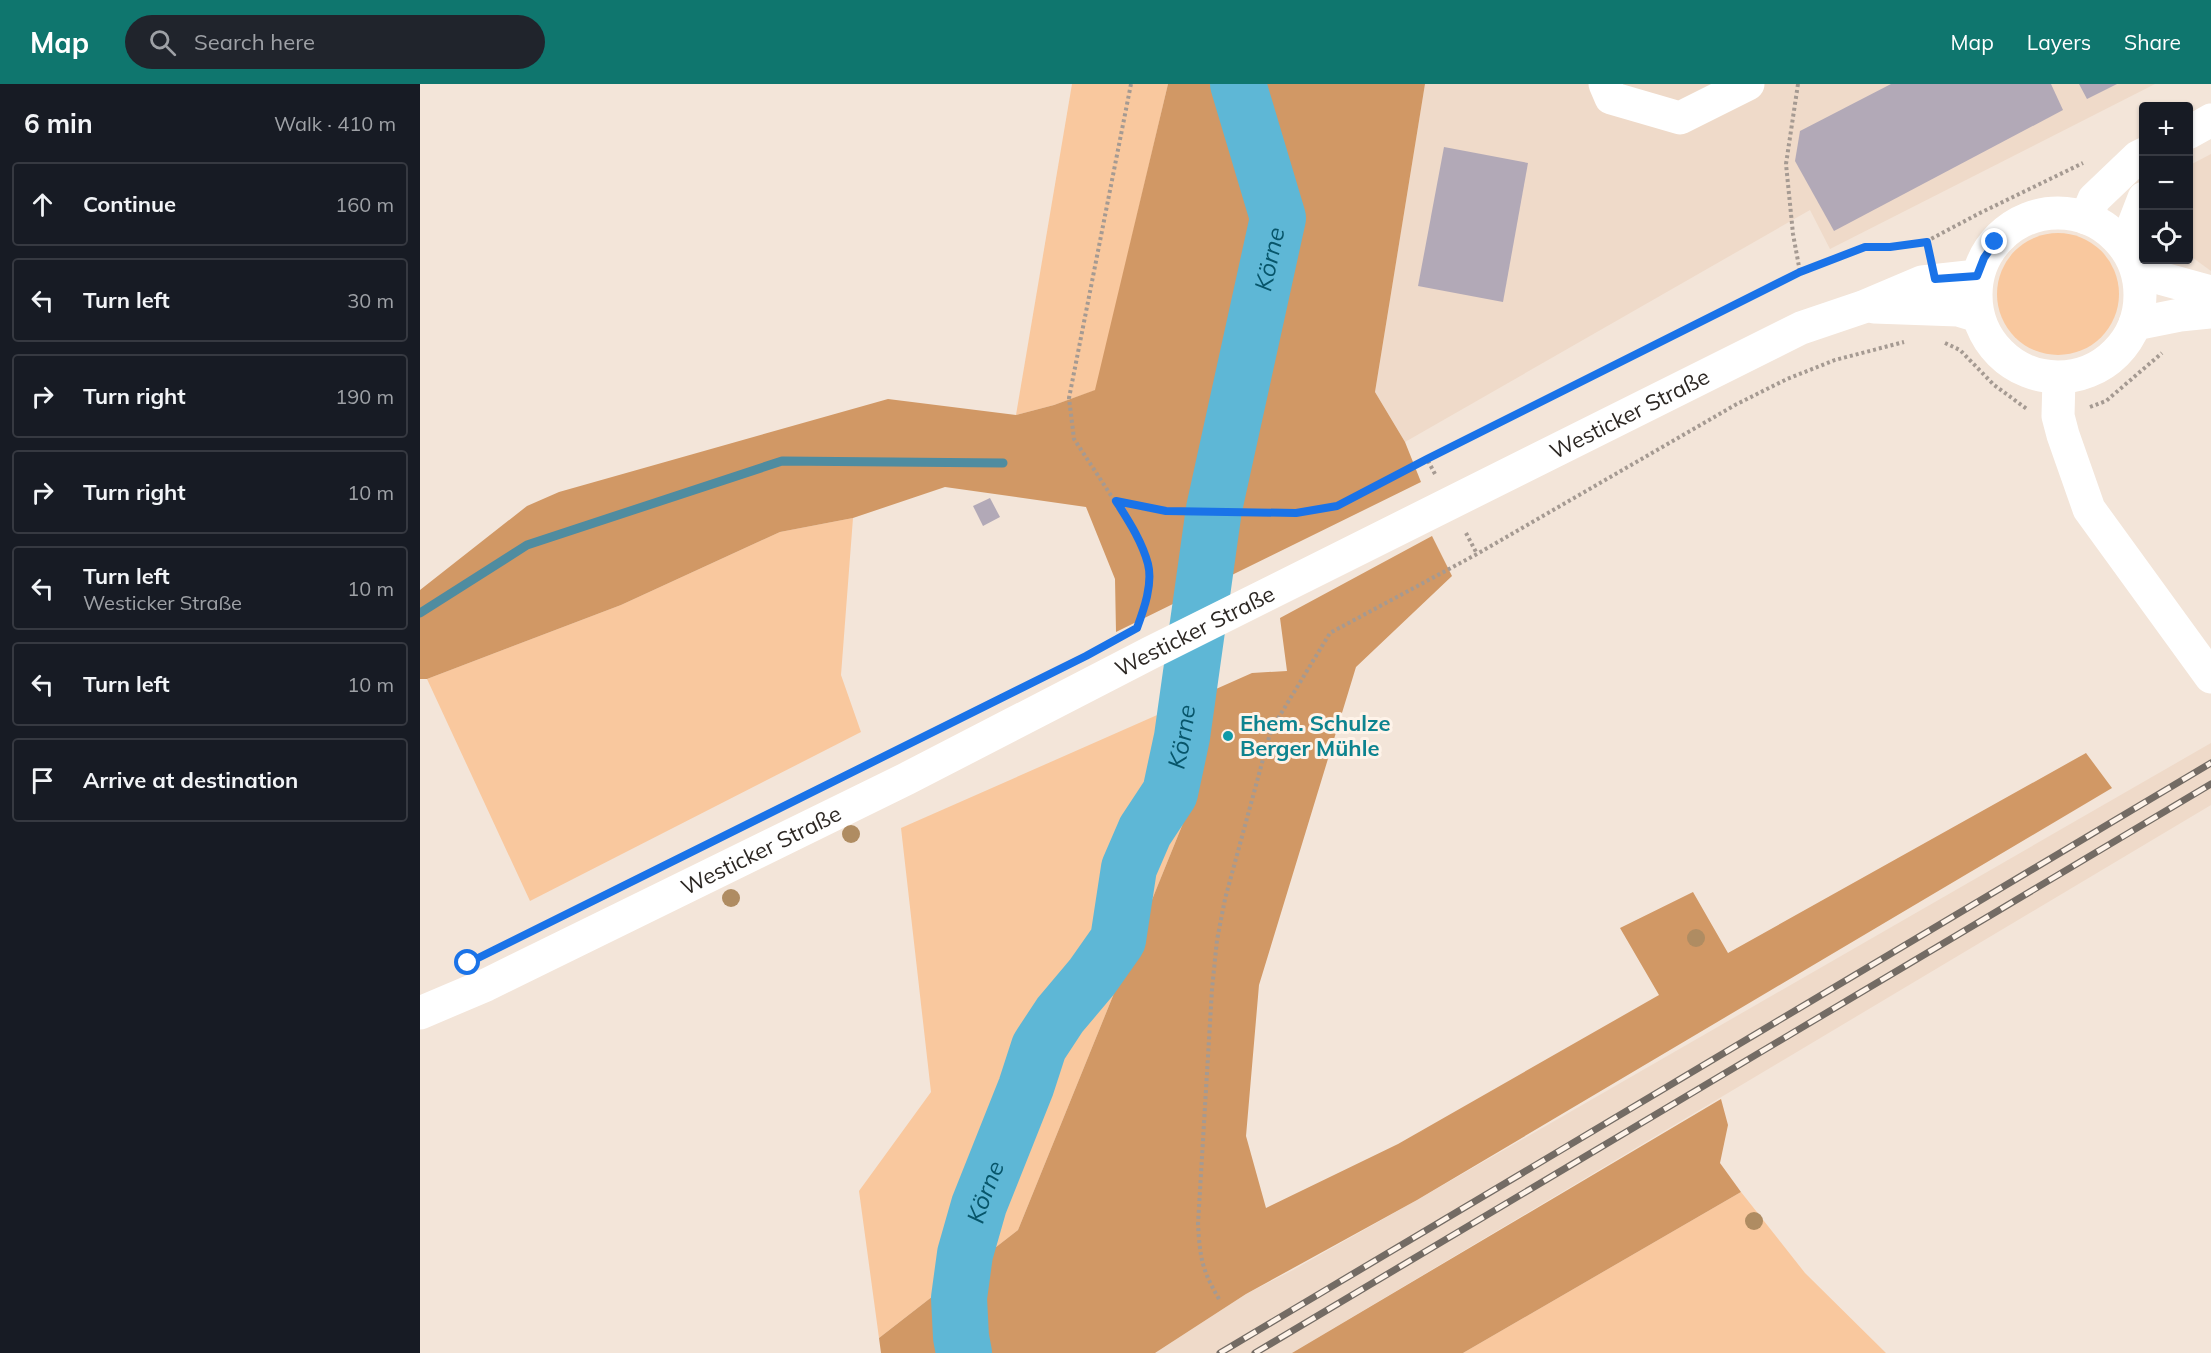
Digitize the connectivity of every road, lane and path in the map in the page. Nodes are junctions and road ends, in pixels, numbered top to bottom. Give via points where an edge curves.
1 (1131, 84) edge
2 (1605, 84) edge
3 (1748, 84) edge
4 (1798, 84) edge
5 (2211, 120) edge
6 (2193, 130) edge
7 (2140, 156) edge
8 (2114, 181) junction
9 (2139, 210) edge
10 (2086, 218) junction
11 (1927, 242) junction
12 (2125, 247) junction
13 (1800, 272) junction
14 (1977, 276) junction
15 (2139, 278) junction
16 (2211, 292) edge
17 (1938, 294) junction
18 (2211, 312) edge
19 (1978, 316) junction
20 (2136, 324) junction
21 (1908, 341) dead end
22 (2059, 378) junction
23 (2106, 401) dead end
24 (2058, 416) junction
25 (1427, 459) junction
26 (1436, 475) dead end
27 (1116, 501) junction
28 (1466, 533) dead end
29 (1477, 554) junction
30 (1137, 628) dead end
31 (2211, 676) edge
32 (420, 1013) edge
33 (1219, 1299) dead end

1 - 27 path via 1069,398 1074,439
2 - 3 street via 1611,98 1680,118
4 - 13 path via 1786,164
5 - 6 street
7 - 8 street
8 - 10 street via 2094,199
8 - 11 path via 2092,159
9 - 12 street
10 - 12 street via 2108,229
10 - 14 street via 2067,213 2027,218 1995,242
11 - 13 path via 1865,247
11 - 17 path
12 - 15 street
13 - 25 path
14 - 17 street, Westicker Straße
14 - 19 street
15 - 16 street via 2156,277
15 - 20 street
17 - 19 street via 1958,310
17 - 24 path via 1937,339 1959,350 1994,385 2029,410
17 - 32 street, Westicker Straße via 1922,282 1802,328 885,789 486,985
18 - 20 street
19 - 22 street via 1984,333 2008,361 2040,376
20 - 22 street via 2124,345 2105,363 2083,374
21 - 29 path via 1835,360 1787,379
22 - 24 street
23 - 24 path
24 - 31 street via 2089,509
25 - 26 path
25 - 27 path via 1337,506 1296,513 1166,511
27 - 30 path via 1137,535 1148,565 1147,598
28 - 29 path
29 - 33 path via 1330,633 1271,730 1226,899 1212,989 1198,1224 1205,1274

